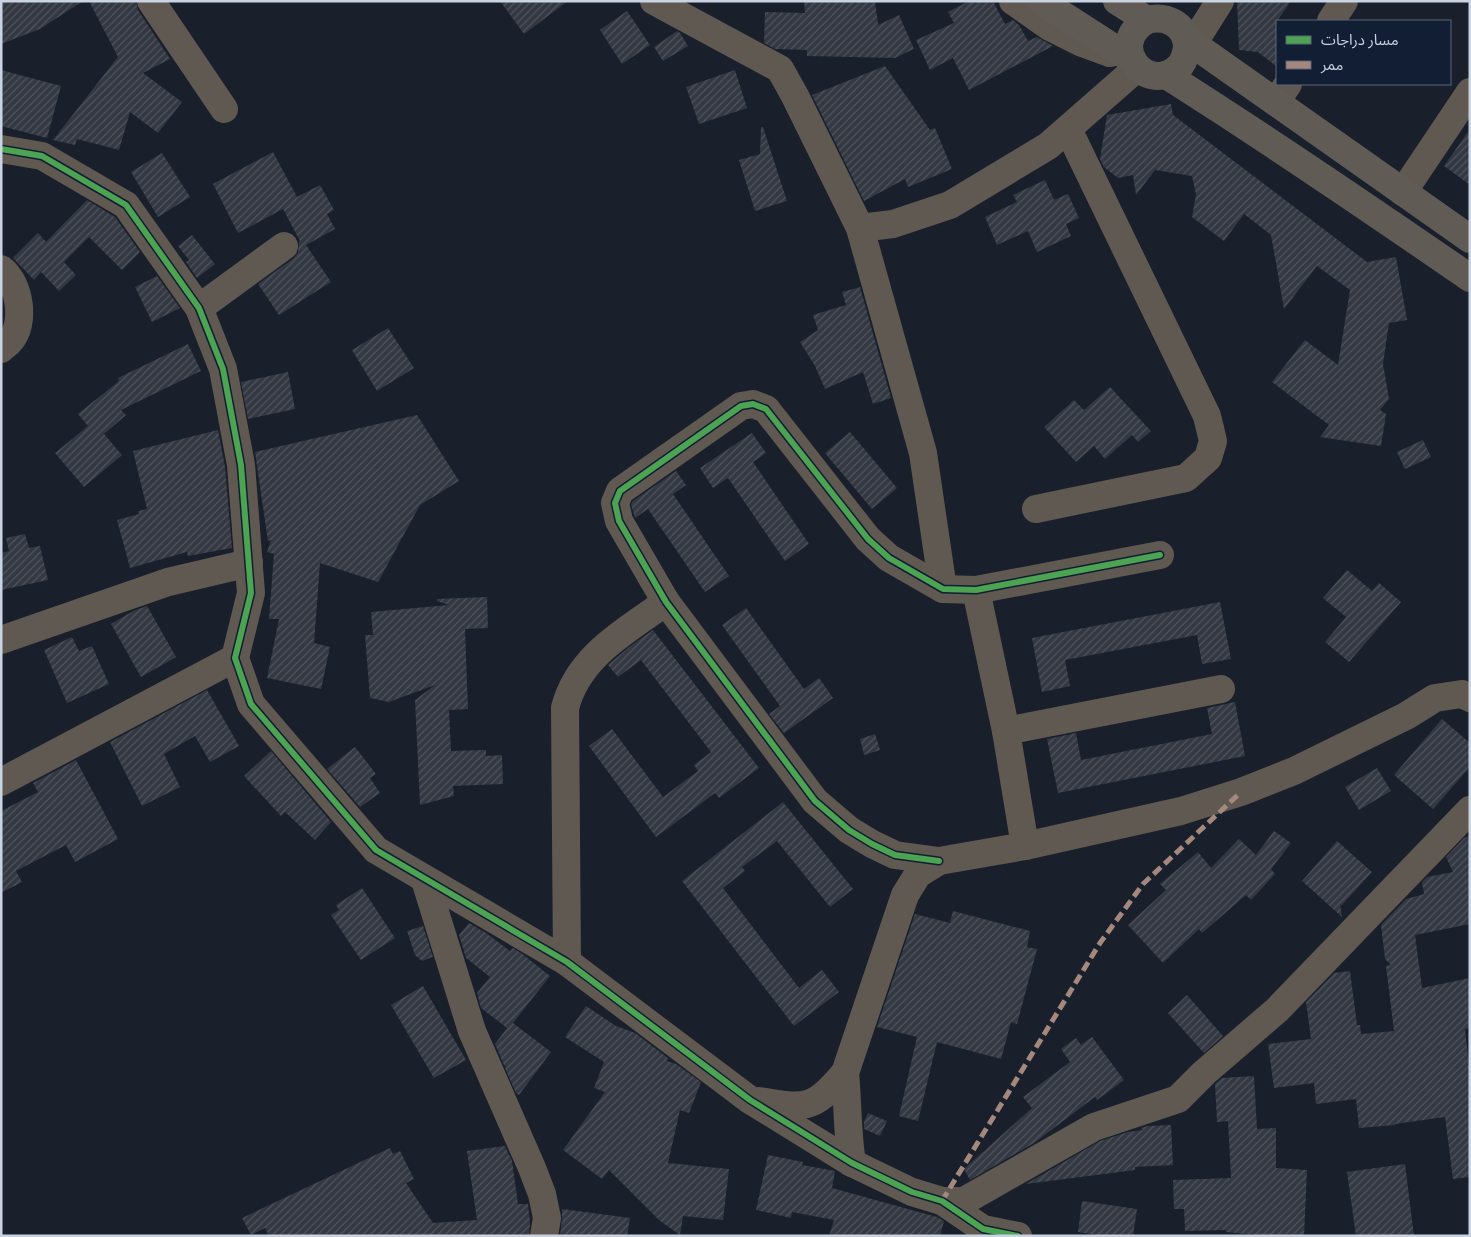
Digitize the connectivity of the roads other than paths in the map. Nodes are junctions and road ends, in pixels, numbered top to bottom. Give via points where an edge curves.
1 (151, 1) edge
2 (654, 1) edge
3 (1013, 1) edge
4 (1041, 1) edge
5 (1117, 1) edge
6 (1220, 1) edge
7 (1344, 1) edge
8 (1147, 20) junction
9 (1332, 20) edge
10 (1190, 41) junction
11 (1134, 63) junction
12 (1166, 75) junction
13 (1470, 92) edge
14 (1282, 93) edge
15 (224, 109) dead end
16 (1068, 129) junction
17 (1, 150) edge
18 (1404, 192) junction
19 (860, 228) junction
20 (1470, 239) edge
21 (284, 246) dead end
22 (1, 269) edge
23 (1470, 278) edge
24 (199, 308) junction
25 (1, 349) edge
26 (1036, 509) dead end
27 (1160, 555) dead end
28 (249, 563) junction
29 (943, 589) junction
30 (976, 590) junction
31 (666, 602) junction
32 (1, 640) edge
33 (235, 658) junction
34 (1222, 689) dead end
35 (1470, 698) edge
36 (1006, 731) junction
37 (1, 782) edge
38 (1470, 810) edge
39 (1025, 846) junction
40 (939, 861) junction
41 (425, 880) junction
42 (567, 962) junction
43 (845, 1074) junction
44 (750, 1100) junction
45 (852, 1163) junction
46 (942, 1201) junction
47 (544, 1236) edge
48 (1018, 1236) edge

1 - 15 street
2 - 19 street via 780,69
3 - 11 street via 1050,27
4 - 11 main road
5 - 8 main road
6 - 10 street
7 - 9 street
8 - 10 main road via 1172,21
8 - 11 main road via 1138,25 1131,35 1129,45
10 - 12 main road via 1182,63
10 - 14 main road
11 - 12 main road via 1150,75
11 - 16 street
12 - 23 main road
13 - 18 street
14 - 18 main road
16 - 19 street via 1048,146 950,205 893,224
16 - 26 street via 1208,416 1213,441 1208,458 1186,478
17 - 24 street via 42,156 126,205
18 - 20 main road
19 - 29 street via 923,452
21 - 24 street
22 - 25 street via 12,282 19,305 12,340
24 - 28 street via 223,369 241,464
27 - 30 street
28 - 32 street via 168,582
28 - 33 street via 251,593
29 - 30 street
29 - 31 street via 889,558 868,539 766,409 753,404 740,406 620,491 615,503 619,521
30 - 36 street
31 - 40 street via 815,801 849,830 872,844 895,855
31 - 42 street via 590,660 569,691 565,708
33 - 37 street
33 - 41 street via 251,704 369,843
34 - 36 street
35 - 39 street via 1462,694 1435,698 1406,716 1294,771 1241,792 1181,811
36 - 39 street
38 - 46 street via 1277,1010 1178,1099 1094,1127 964,1200
39 - 40 street
40 - 43 street via 918,874 905,895
41 - 42 street
41 - 47 street via 472,1031 542,1194 547,1218
42 - 44 street
43 - 44 street via 819,1100 807,1105 787,1106
43 - 45 street
44 - 45 street
45 - 46 street via 912,1192
46 - 48 street via 983,1228

